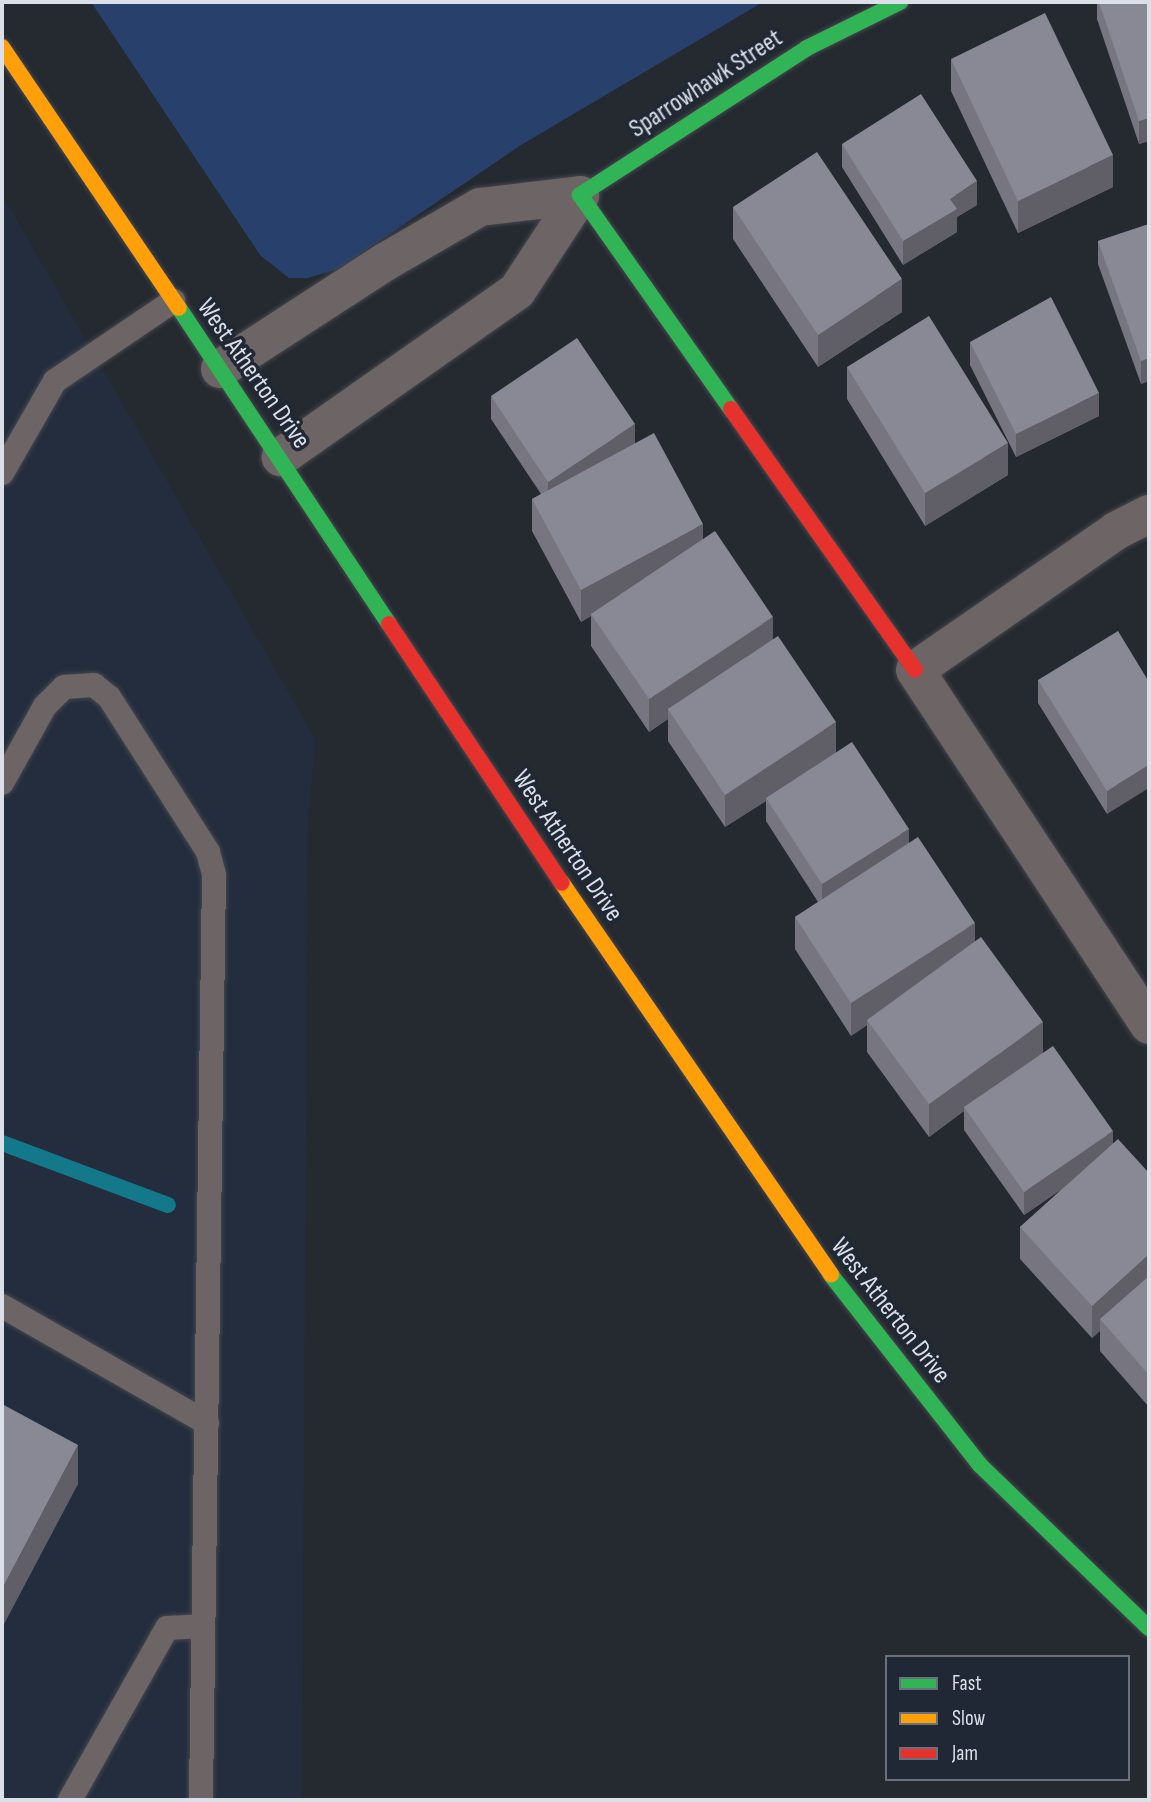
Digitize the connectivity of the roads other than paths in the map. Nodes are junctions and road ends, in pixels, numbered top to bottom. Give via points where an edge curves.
1 (900, 2) edge
2 (2, 47) edge
3 (580, 195) junction
4 (173, 301) junction
5 (220, 369) junction
6 (281, 457) junction
7 (2, 473) edge
8 (1149, 514) edge
9 (915, 670) junction
10 (2, 783) edge
11 (1149, 1025) edge
12 (2, 1306) edge
13 (207, 1423) junction
14 (203, 1626) junction
15 (1149, 1628) edge
16 (70, 1800) edge
17 (201, 1800) edge

1 - 3 street, Sparrowhawk Street via 807,48
2 - 4 street, West Atherton Drive
3 - 5 street via 480,207 385,262
3 - 6 street via 517,291
3 - 9 street
4 - 5 street, West Atherton Drive
4 - 7 lane via 55,382
5 - 6 street, West Atherton Drive
6 - 15 street, West Atherton Drive via 461,735 819,1259 980,1465
8 - 9 street via 1116,531
9 - 11 street
10 - 13 lane via 45,706 64,687 94,685 109,697 208,852 214,907
12 - 13 lane
13 - 14 lane
14 - 16 lane via 167,1628
14 - 17 lane

